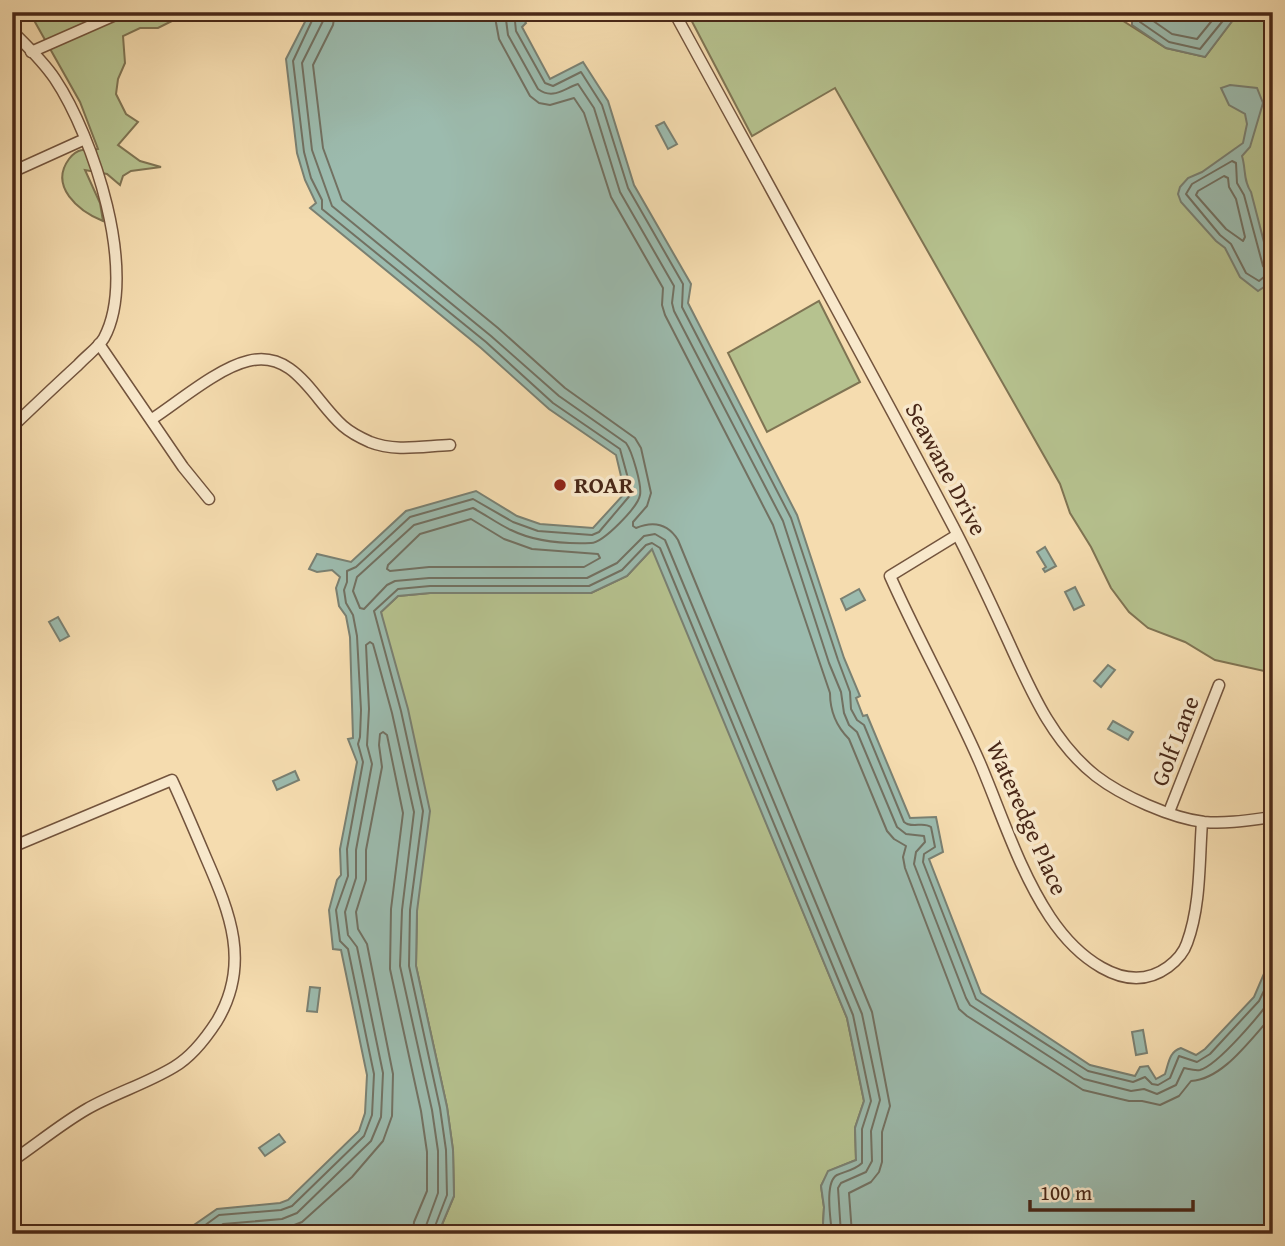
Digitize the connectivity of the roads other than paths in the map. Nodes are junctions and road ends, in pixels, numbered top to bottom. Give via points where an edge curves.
1 (122, 12) edge
2 (674, 12) edge
3 (12, 31) edge
4 (31, 51) junction
5 (85, 139) junction
6 (12, 172) edge
7 (99, 344) junction
8 (152, 419) junction
9 (12, 427) edge
10 (450, 445) dead end
11 (209, 499) dead end
12 (957, 535) junction
13 (1219, 685) dead end
14 (1170, 812) junction
15 (1273, 817) edge
16 (1202, 822) junction
17 (12, 847) edge
18 (12, 1161) edge

1 - 4 street
2 - 12 street, Seawane Drive
3 - 4 street
4 - 5 street via 55,79
5 - 6 street
5 - 7 street via 105,196 116,260 113,308
7 - 8 street
7 - 9 street
8 - 10 street via 229,368 263,359 295,372 333,416 360,438 398,448
8 - 11 street
12 - 14 street, Seawane Drive via 1034,699 1063,744 1096,776 1129,798
12 - 16 street, Wateredge Place via 890,576 979,761 1027,879 1071,944 1113,974 1134,979 1158,975 1174,963 1186,946 1195,918
13 - 14 street, Golf Lane
14 - 16 street, Seawane Drive
15 - 16 street, Seawane Drive
17 - 18 street via 172,780 222,894 233,932 235,967 222,1013 201,1044 176,1066 86,1109

